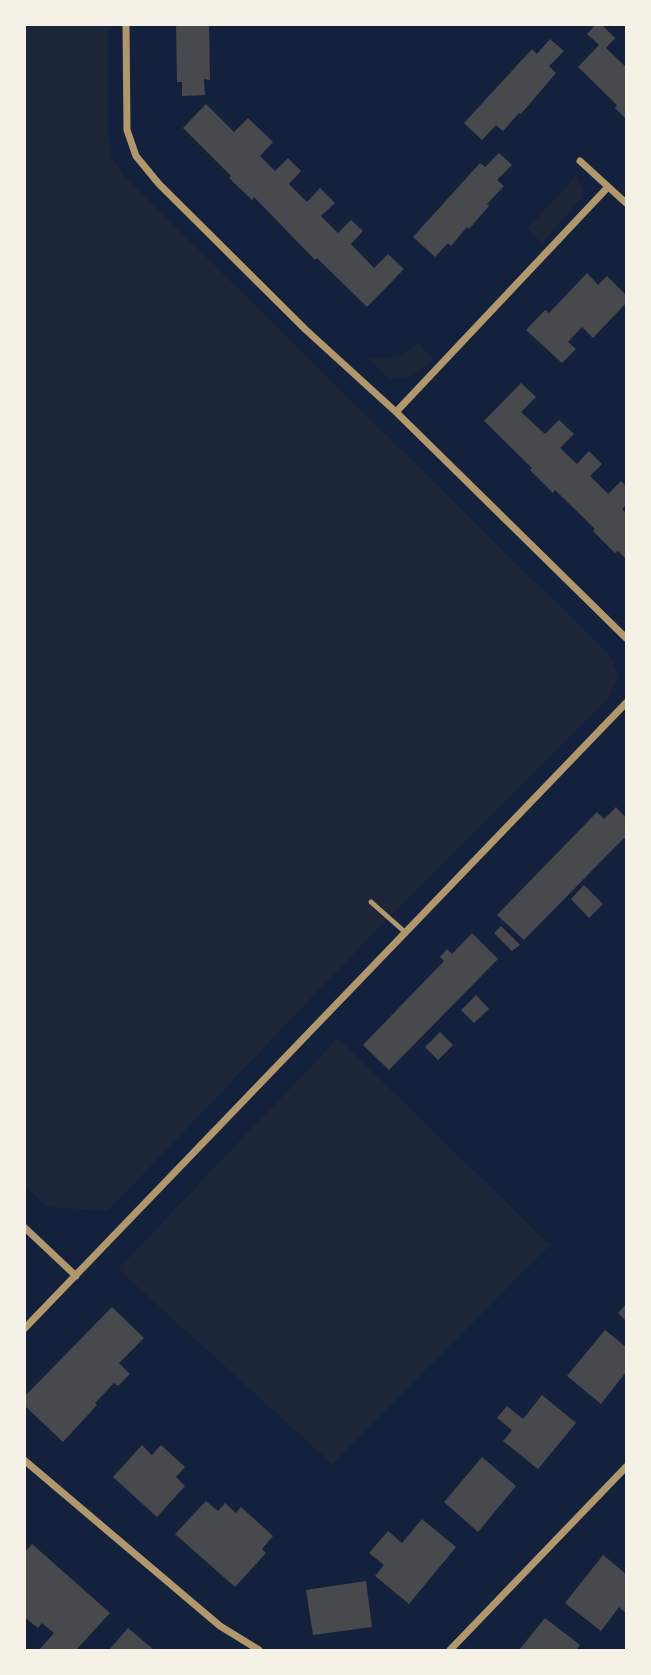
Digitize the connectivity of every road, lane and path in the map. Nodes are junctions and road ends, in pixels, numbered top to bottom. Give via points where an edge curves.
1 (126, 24) edge
2 (580, 160) dead end
3 (608, 187) junction
4 (626, 203) edge
5 (396, 412) junction
6 (626, 638) edge
7 (626, 703) edge
8 (371, 902) dead end
9 (406, 933) junction
10 (24, 1227) edge
11 (76, 1276) junction
12 (24, 1329) edge
13 (24, 1461) edge
14 (626, 1467) edge
15 (259, 1650) edge
16 (450, 1650) edge

1 - 5 street via 127,130 136,156 286,310
2 - 3 street
3 - 4 street
3 - 5 street
5 - 6 street
7 - 9 street
8 - 9 lane
9 - 11 street
10 - 11 street
11 - 12 street
13 - 15 street via 220,1626
14 - 16 street

